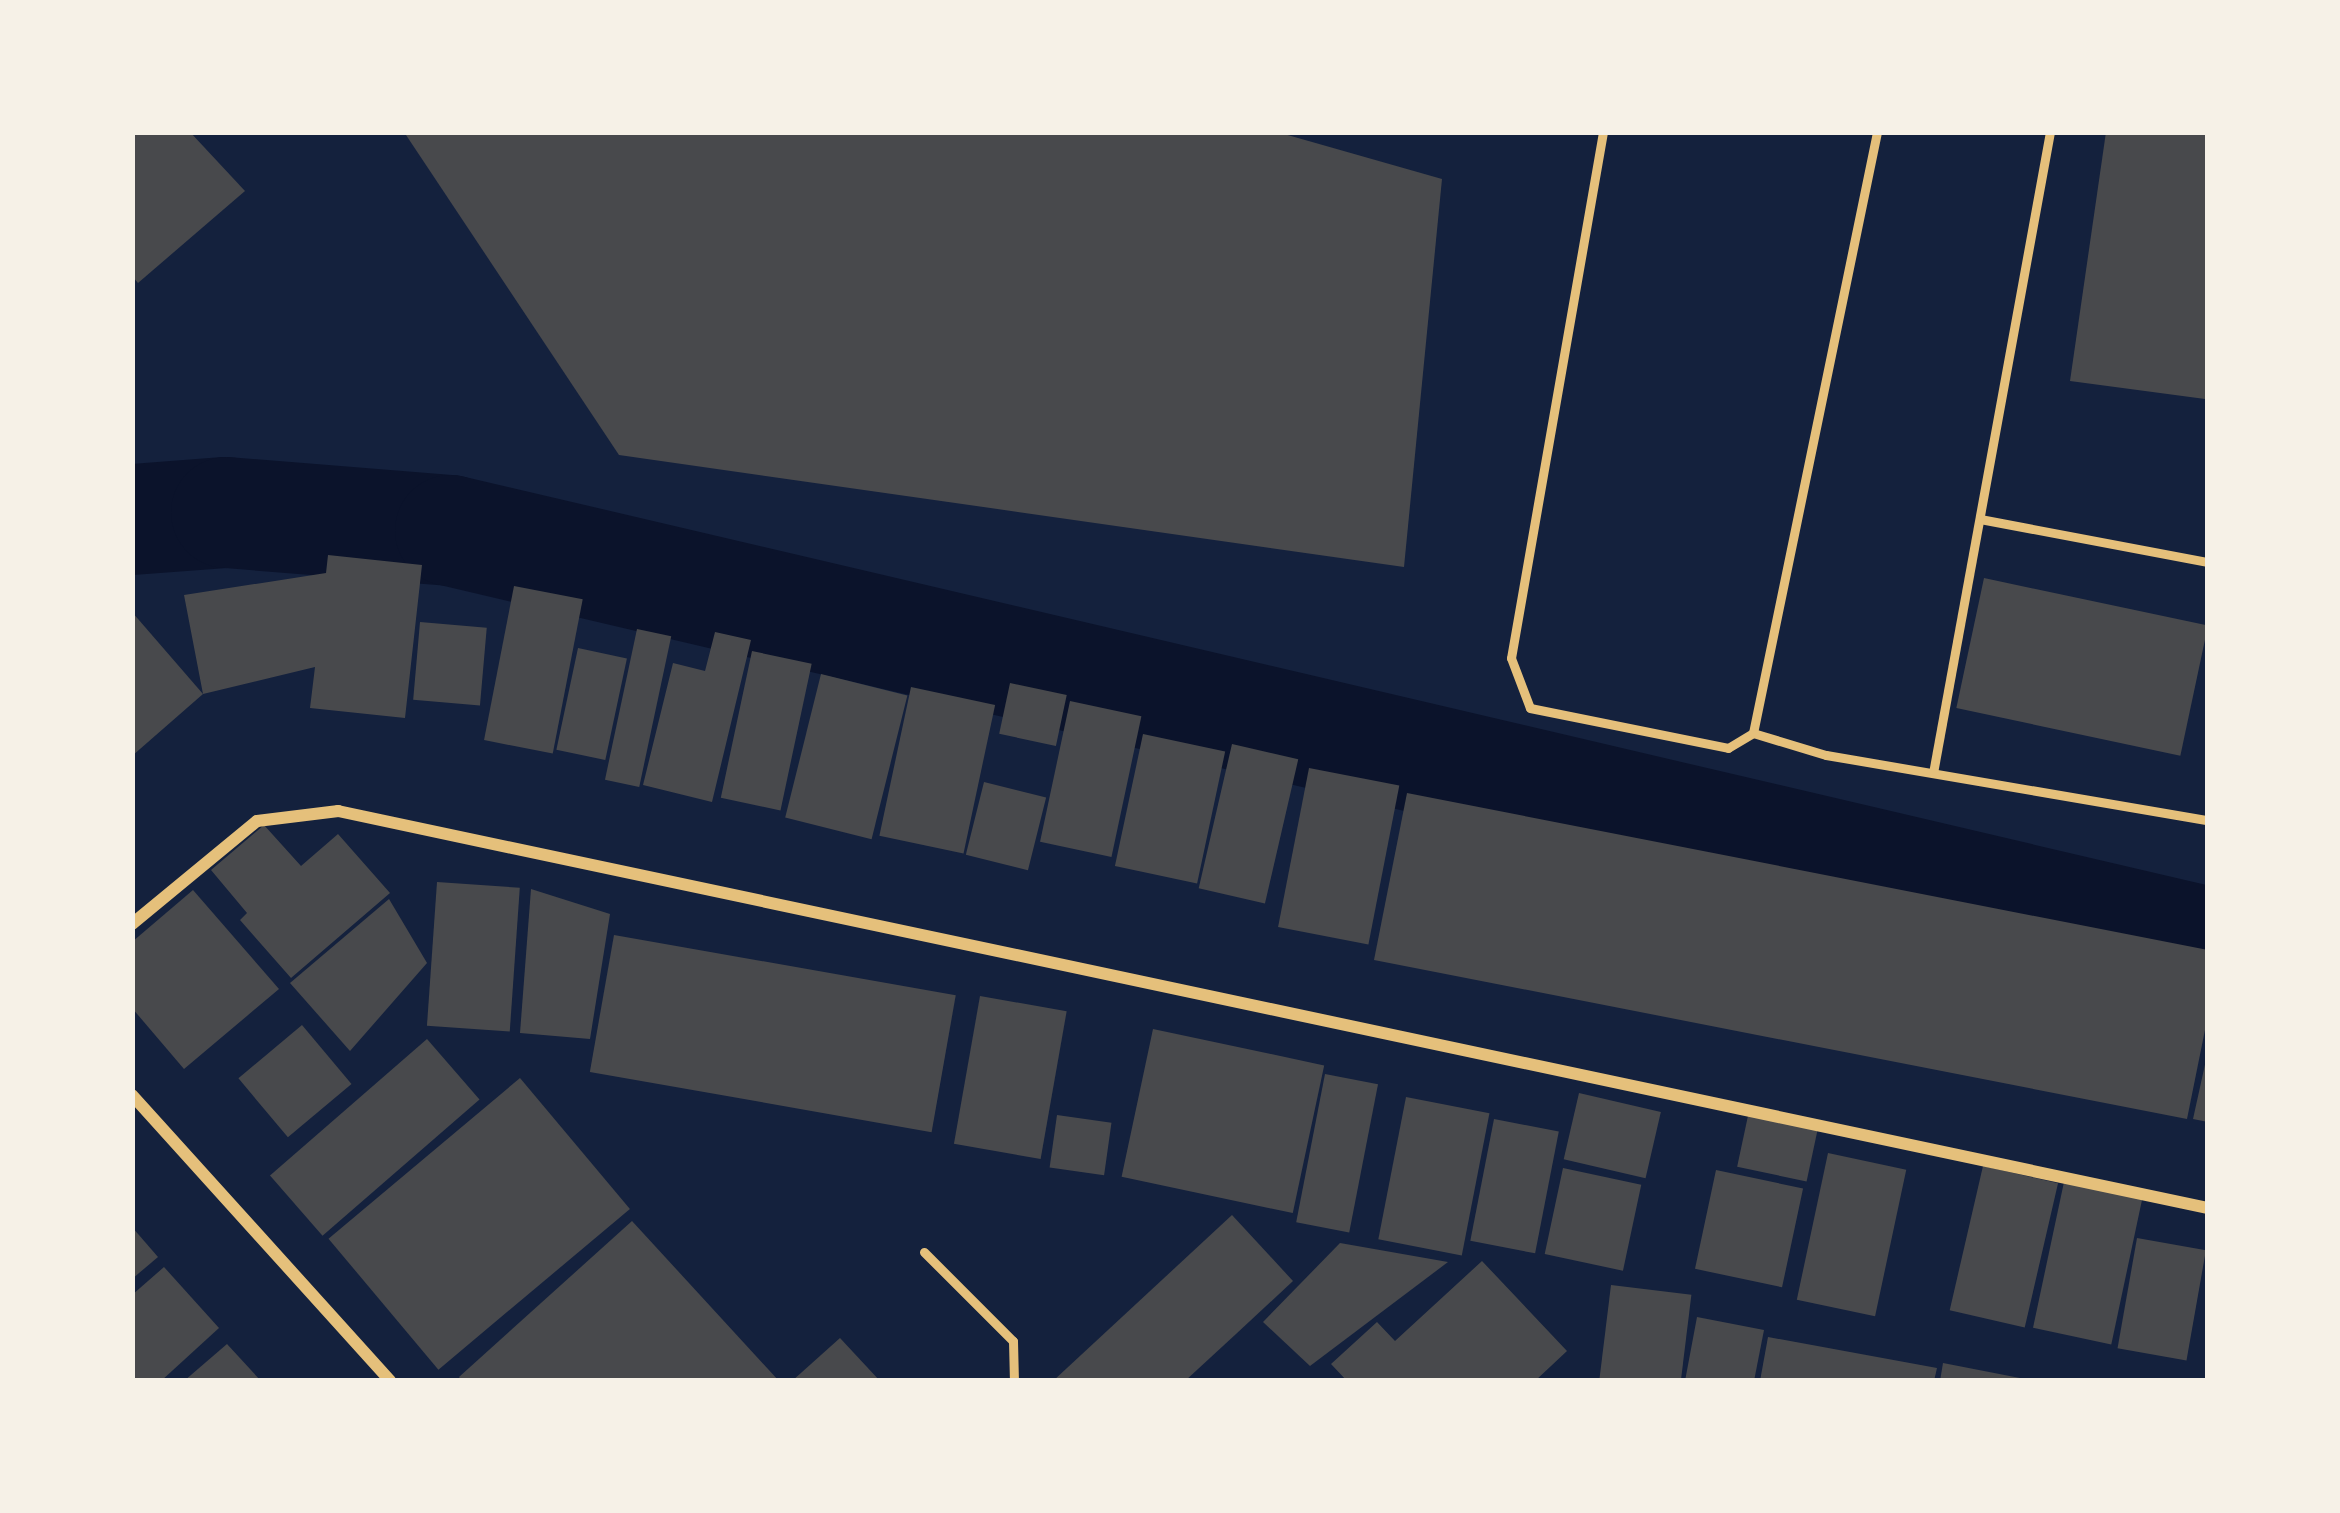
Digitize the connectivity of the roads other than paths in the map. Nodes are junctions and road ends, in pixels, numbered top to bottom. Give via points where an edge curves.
1 (1603, 132) edge
2 (1877, 132) edge
3 (2050, 132) edge
4 (1980, 519) junction
5 (2208, 562) edge
6 (1753, 734) junction
7 (1933, 772) junction
8 (2208, 820) edge
9 (132, 924) edge
10 (132, 1095) edge
11 (2208, 1208) edge
12 (924, 1252) dead end
13 (390, 1381) edge
14 (1014, 1381) edge

1 - 6 lane via 1510,658 1517,688 1530,707 1728,748
2 - 6 lane
3 - 4 lane
4 - 5 lane
4 - 7 lane
6 - 7 lane
7 - 8 lane
9 - 11 street via 256,821 338,811
10 - 13 street
12 - 14 lane via 1013,1341

